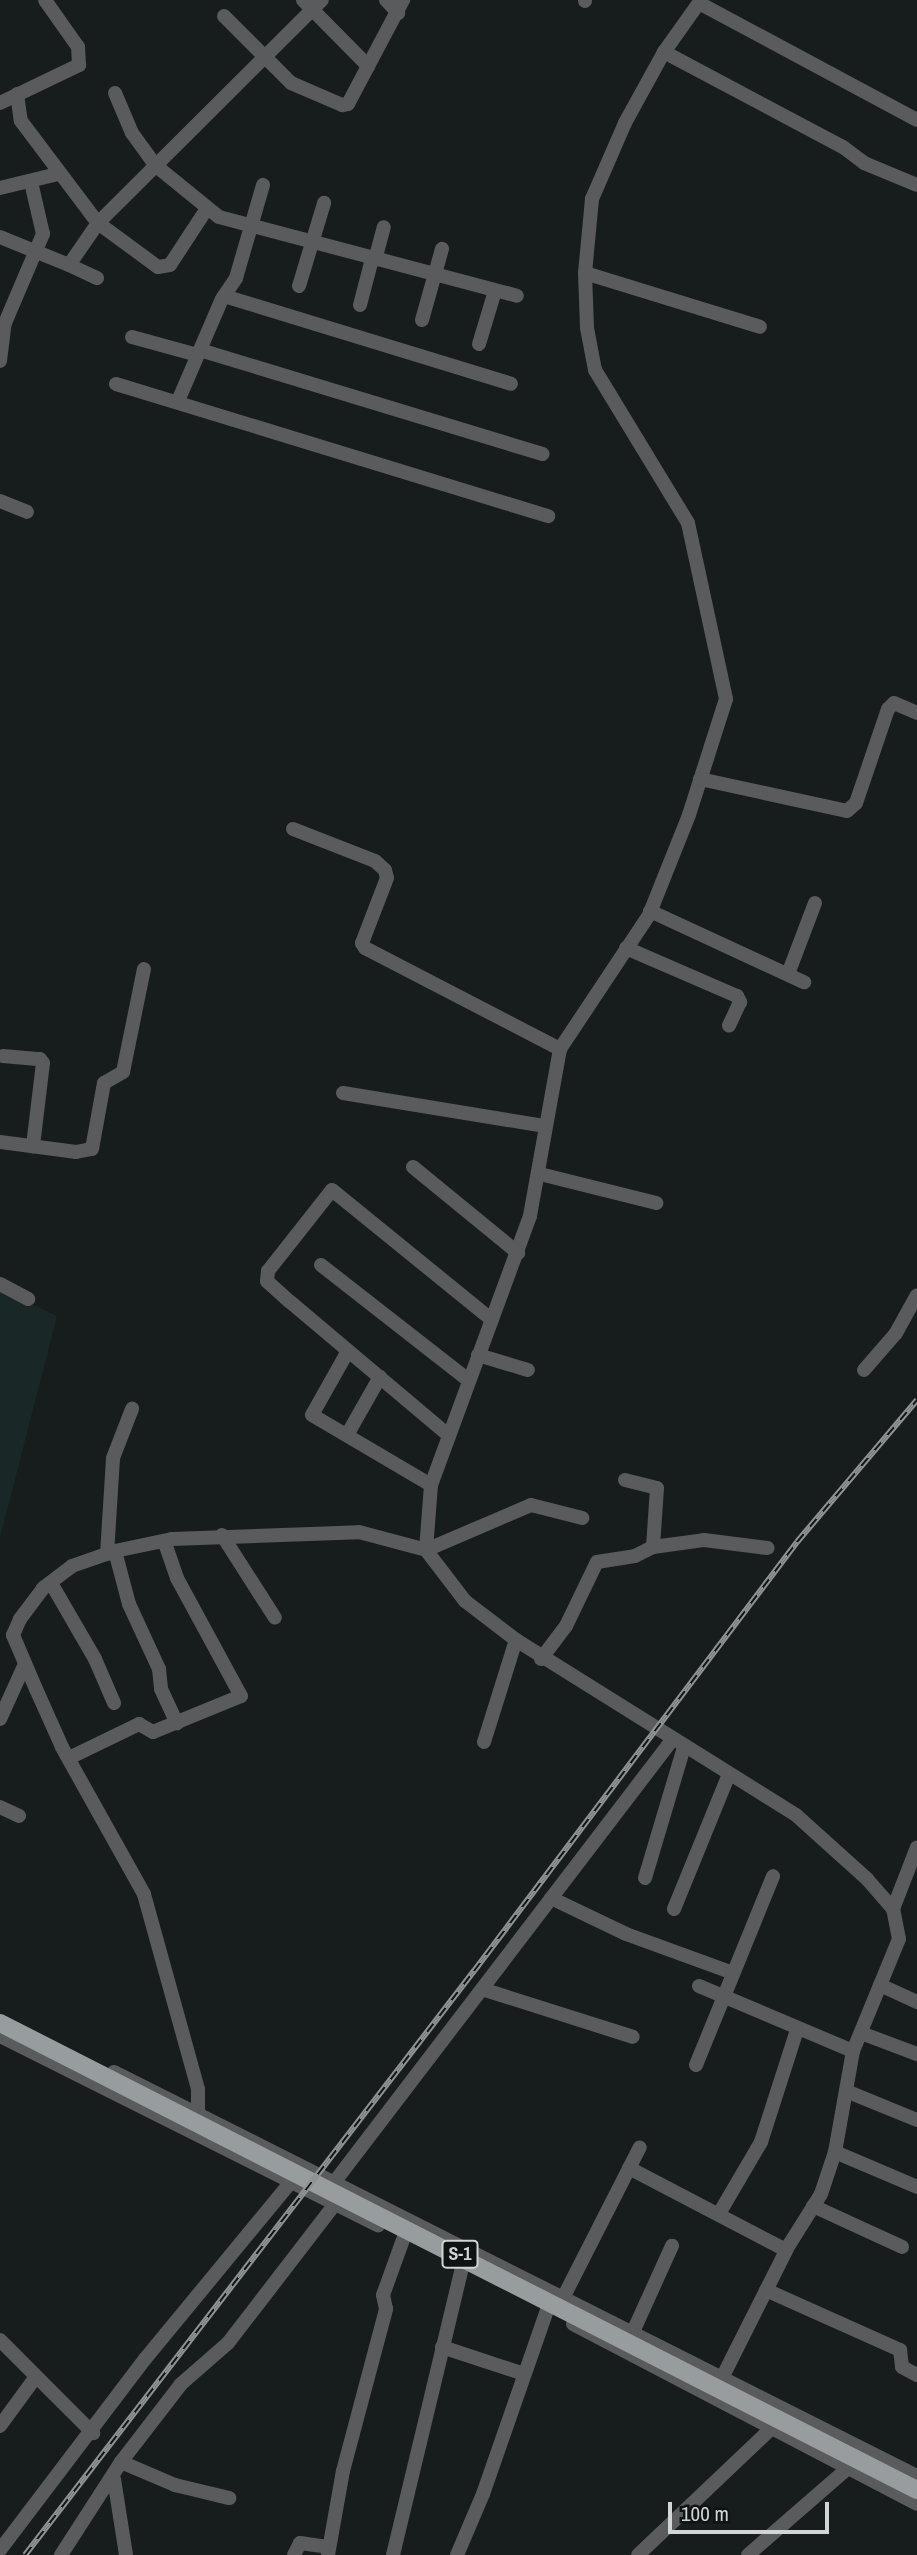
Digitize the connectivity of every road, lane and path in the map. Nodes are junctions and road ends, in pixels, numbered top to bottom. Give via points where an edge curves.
1 (45, 0) edge
2 (386, 0) edge
3 (700, 1) edge
4 (313, 3) edge
5 (401, 6) edge
6 (223, 16) dead end
7 (664, 52) junction
8 (265, 56) junction
9 (368, 66) junction
10 (115, 93) dead end
11 (17, 94) junction
12 (0, 103) edge
13 (917, 120) edge
14 (155, 165) junction
15 (58, 174) junction
16 (30, 182) junction
17 (263, 185) dead end
18 (917, 185) edge
19 (0, 188) edge
20 (324, 202) dead end
21 (206, 210) junction
22 (97, 222) junction
23 (250, 225) junction
24 (384, 227) dead end
25 (0, 237) edge
26 (311, 242) junction
27 (442, 249) dead end
28 (36, 250) junction
29 (374, 259) junction
30 (69, 265) junction
31 (585, 273) junction
32 (434, 276) junction
33 (97, 278) dead end
34 (299, 286) dead end
35 (495, 291) junction
36 (224, 296) junction
37 (517, 296) dead end
38 (360, 305) dead end
39 (422, 320) dead end
40 (760, 327) dead end
41 (2, 331) edge
42 (132, 337) dead end
43 (479, 344) dead end
44 (199, 352) junction
45 (0, 360) edge
46 (116, 384) dead end
47 (511, 384) dead end
48 (178, 401) junction
49 (543, 454) dead end
50 (0, 501) edge
51 (27, 512) dead end
52 (548, 516) dead end
53 (917, 713) edge
54 (700, 779) junction
55 (293, 829) dead end
56 (815, 903) dead end
57 (650, 911) junction
58 (626, 948) junction
59 (144, 969) dead end
60 (788, 974) junction
61 (804, 982) dead end
62 (729, 1026) dead end
63 (560, 1049) junction
64 (3, 1056) dead end
65 (343, 1093) dead end
66 (545, 1126) junction
67 (0, 1142) edge
68 (33, 1146) junction
69 (413, 1167) dead end
70 (540, 1174) junction
71 (656, 1202) dead end
72 (518, 1253) junction
73 (321, 1265) dead end
74 (0, 1284) edge
75 (917, 1295) edge
76 (28, 1298) dead end
77 (492, 1320) junction
78 (348, 1350) junction
79 (478, 1355) junction
80 (528, 1370) dead end
81 (864, 1370) dead end
82 (380, 1377) junction
83 (468, 1380) junction
84 (132, 1409) dead end
85 (447, 1434) junction
86 (347, 1435) junction
87 (625, 1479) dead end
88 (431, 1485) junction
89 (582, 1518) dead end
90 (222, 1535) junction
91 (164, 1541) junction
92 (653, 1546) junction
93 (767, 1548) dead end
94 (426, 1550) junction
95 (111, 1552) junction
96 (51, 1583) junction
97 (275, 1618) dead end
98 (516, 1640) junction
99 (541, 1659) junction
100 (25, 1664) junction
101 (114, 1703) dead end
102 (0, 1719) edge
103 (177, 1724) junction
104 (484, 1742) dead end
105 (678, 1744) junction
106 (69, 1758) junction
107 (729, 1774) junction
108 (0, 1807) edge
109 (19, 1816) dead end
110 (917, 1847) edge
111 (772, 1876) dead end
112 (645, 1878) dead end
113 (551, 1898) junction
114 (674, 1909) dead end
115 (893, 1909) junction
116 (733, 1973) junction
117 (880, 1985) junction
118 (699, 1986) dead end
119 (482, 1989) junction
120 (725, 1996) junction
121 (917, 2002) edge
122 (0, 2015) edge
123 (0, 2024) edge
124 (797, 2030) junction
125 (860, 2033) junction
126 (0, 2036) edge
127 (633, 2037) dead end
128 (853, 2051) junction
129 (917, 2054) edge
130 (696, 2065) dead end
131 (846, 2091) junction
132 (198, 2113) junction
133 (917, 2120) edge
134 (640, 2147) dead end
135 (835, 2152) junction
136 (629, 2168) junction
137 (336, 2180) junction
138 (291, 2182) junction
139 (350, 2187) junction
140 (917, 2187) edge
141 (335, 2204) junction
142 (813, 2206) junction
143 (720, 2212) junction
144 (404, 2237) junction
145 (672, 2246) dead end
146 (901, 2247) dead end
147 (786, 2250) junction
148 (462, 2266) junction
149 (766, 2290) junction
150 (563, 2298) junction
151 (547, 2310) junction
152 (632, 2334) junction
153 (0, 2340) edge
154 (442, 2347) junction
155 (524, 2374) junction
156 (917, 2375) edge
157 (35, 2378) junction
158 (721, 2381) junction
159 (0, 2426) edge
160 (771, 2429) junction
161 (93, 2433) junction
162 (121, 2462) junction
163 (847, 2469) junction
164 (917, 2476) edge
165 (114, 2479) junction
166 (917, 2490) edge
167 (229, 2498) dead end
168 (917, 2504) edge
169 (0, 2550) edge
170 (328, 2551) edge
171 (61, 2555) edge
172 (126, 2555) edge
173 (295, 2555) edge
174 (393, 2555) edge
175 (457, 2555) edge
176 (638, 2555) edge
177 (748, 2555) edge

1 - 11 street via 81,57 79,65
2 - 5 street
3 - 7 street
3 - 13 street
4 - 8 street
4 - 9 street
5 - 9 street
6 - 8 street
7 - 18 street via 864,163
7 - 31 street via 625,123 592,199
8 - 9 street via 291,83 342,105 348,104
8 - 14 street
10 - 14 street via 132,133
11 - 12 street
11 - 15 street via 21,121
14 - 21 street
14 - 22 street
15 - 16 street
15 - 22 street
16 - 19 street
16 - 28 street via 43,231
17 - 23 street
20 - 26 street
21 - 22 street via 170,265 163,268
21 - 23 street
22 - 30 street
23 - 26 street
23 - 36 street via 236,278
24 - 29 street
25 - 28 street
26 - 29 street
26 - 34 street
27 - 32 street
28 - 30 street
28 - 41 street
29 - 32 street
29 - 38 street
30 - 33 street
31 - 40 street
31 - 54 street via 595,370 688,523 726,699
32 - 35 street
32 - 39 street
35 - 37 street
35 - 43 street
36 - 44 street
36 - 47 street
41 - 45 street
42 - 44 street
44 - 48 street
44 - 49 street
46 - 48 street
48 - 52 street
50 - 51 street
53 - 54 street via 894,703 888,709 856,803 847,811
54 - 57 street
55 - 63 street via 375,861 385,870 387,878 362,943 365,948
56 - 60 street
57 - 58 street
57 - 60 street
58 - 62 street via 737,996 740,1002
58 - 63 street
59 - 68 street via 123,1072 104,1083 92,1149 76,1152
60 - 61 street
63 - 66 street
64 - 68 street via 43,1063
65 - 66 street
66 - 70 street
67 - 68 street
69 - 72 street
70 - 71 street
70 - 72 street
72 - 77 street
73 - 83 street
74 - 76 street
75 - 81 street via 895,1333
77 - 78 street via 332,1190 268,1271 267,1281
77 - 79 street
78 - 82 street
78 - 86 street via 311,1411
79 - 80 street
79 - 83 street
82 - 85 street
82 - 86 street
83 - 85 street
84 - 95 street via 113,1458
85 - 88 street
86 - 88 street
87 - 92 street via 657,1488
88 - 94 street
89 - 94 street via 531,1505
90 - 91 street
90 - 94 street via 359,1532
90 - 97 street
91 - 95 street
91 - 103 street via 177,1578 241,1696
92 - 93 street via 704,1540
92 - 99 street via 635,1556 597,1562 579,1604
94 - 98 street via 466,1601
95 - 96 street via 72,1566
95 - 103 street
96 - 100 street via 20,1619 13,1635
96 - 101 street via 95,1659
98 - 99 street
98 - 104 street
99 - 105 street
100 - 102 street
100 - 106 street
103 - 106 street via 153,1732 139,1724
105 - 107 street
105 - 112 street
105 - 113 street
106 - 132 street via 144,1894 198,2090
107 - 114 street
107 - 115 street via 796,1815
108 - 109 street
110 - 115 street
111 - 116 street
113 - 116 street via 626,1934
113 - 119 street
115 - 117 street via 899,1939
116 - 120 street
117 - 121 street
117 - 125 street
118 - 120 street
119 - 127 street
119 - 137 street
120 - 124 street
120 - 130 street
122 - 132 street
123 - 166 main road, S-1
124 - 128 street
124 - 143 street via 761,2142
125 - 128 street
125 - 129 street
126 - 138 street
128 - 131 street
131 - 133 street
131 - 135 street
132 - 137 street
134 - 136 street
135 - 140 street
135 - 142 street
136 - 143 street
136 - 150 street
137 - 139 street
138 - 141 street
138 - 161 street via 145,2359
139 - 141 street
139 - 150 street
141 - 144 street
141 - 162 street via 228,2343 181,2384
142 - 146 street
142 - 147 street
143 - 147 street
144 - 148 street
144 - 170 street via 383,2295 386,2309
145 - 152 street
147 - 149 street
148 - 151 street
148 - 154 street
149 - 156 street via 900,2350 902,2367
149 - 158 street
150 - 152 street
151 - 155 street
151 - 160 street
152 - 158 street
153 - 157 street
154 - 155 street
154 - 174 street
155 - 175 street
157 - 159 street
157 - 161 street
158 - 164 street
160 - 163 street
160 - 176 street
161 - 169 street
162 - 165 street
162 - 167 street via 175,2485
163 - 168 street
163 - 177 street
165 - 171 street
165 - 172 street
170 - 173 street via 300,2543

